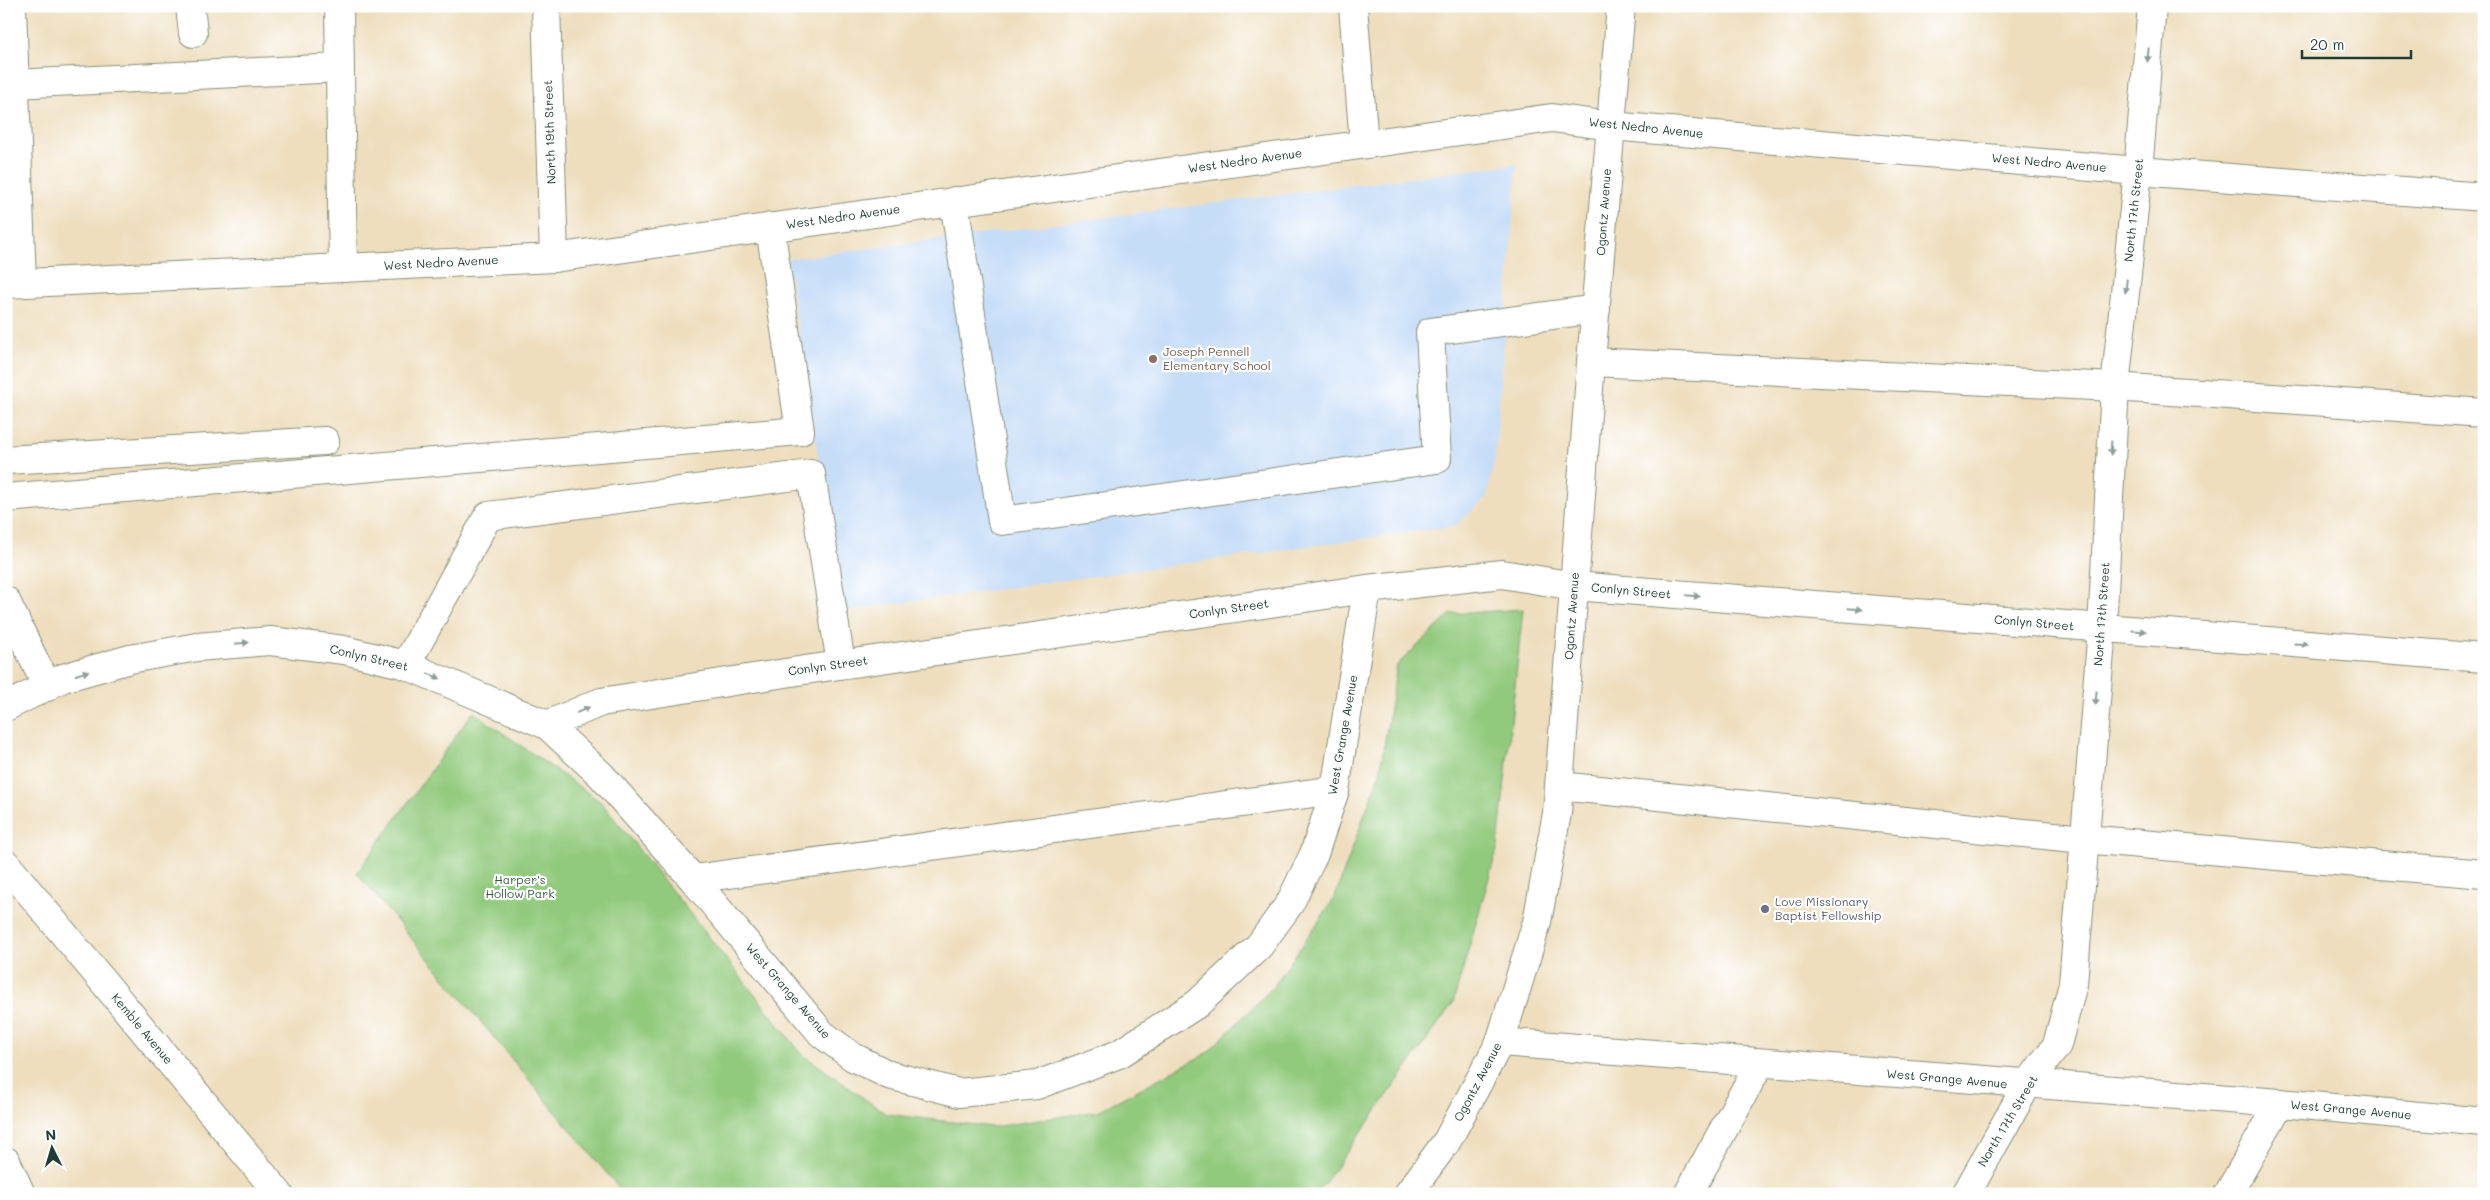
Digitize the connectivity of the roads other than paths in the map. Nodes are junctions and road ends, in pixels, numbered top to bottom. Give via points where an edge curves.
1 (12, 6) edge
2 (190, 6) edge
3 (339, 6) edge
4 (546, 6) edge
5 (1353, 6) edge
6 (1621, 6) edge
7 (2152, 6) edge
8 (193, 33) dead end
9 (340, 68) junction
10 (14, 84) junction
11 (1611, 126) junction
12 (1364, 144) junction
13 (2138, 171) junction
14 (2484, 197) edge
15 (954, 202) junction
16 (770, 227) junction
17 (554, 258) junction
18 (343, 268) junction
19 (14, 283) edge
20 (1596, 309) junction
21 (1591, 362) junction
22 (2115, 387) junction
23 (2484, 413) edge
24 (325, 441) dead end
25 (6, 460) edge
26 (6, 498) edge
27 (1574, 586) junction
28 (1367, 589) junction
29 (6, 601) edge
30 (2102, 628) junction
31 (2484, 658) edge
32 (841, 664) junction
33 (406, 665) junction
34 (46, 687) junction
35 (6, 707) edge
36 (547, 726) junction
37 (1559, 786) junction
38 (1335, 790) junction
39 (2084, 839) junction
40 (6, 864) edge
41 (2484, 874) edge
42 (693, 879) junction
43 (1500, 1042) junction
44 (1760, 1063) junction
45 (2027, 1085) junction
46 (2280, 1103) junction
47 (2484, 1122) edge
48 (6, 1161) edge
49 (21, 1194) edge
50 (280, 1194) edge
51 (1408, 1194) edge
52 (1688, 1194) edge
53 (1966, 1194) edge
54 (2228, 1194) edge

1 - 10 street
2 - 8 street
3 - 9 street
4 - 17 street, North 19th Street
5 - 12 street
6 - 11 street, Ogontz Avenue
7 -> 13 street, North 17th Street
9 - 10 street
9 - 18 street
10 - 19 street
11 - 12 street, West Nedro Avenue via 1552,118
11 - 13 street, West Nedro Avenue
11 - 20 street, Ogontz Avenue
12 - 15 street, West Nedro Avenue
13 - 14 street, West Nedro Avenue
13 -> 22 street, North 17th Street
15 - 16 street, West Nedro Avenue
15 - 20 street via 1002,521 1437,459 1430,332
16 - 17 street, West Nedro Avenue
16 - 26 street via 800,431
17 - 18 street, West Nedro Avenue
18 - 19 street, West Nedro Avenue
20 - 21 street, Ogontz Avenue
21 - 22 street
21 - 27 street, Ogontz Avenue
22 - 23 street
22 -> 30 street, North 17th Street
24 - 25 street
27 - 28 street, Conlyn Street via 1502,574
27 -> 30 street, Conlyn Street
27 - 37 street, Ogontz Avenue
28 - 32 street, Conlyn Street
28 - 38 street, West Grange Avenue
29 - 34 street
30 -> 31 street, Conlyn Street
30 -> 39 street, North 17th Street
32 - 33 street via 811,474 488,516
36 -> 32 street, Conlyn Street via 601,702
34 -> 33 street, Conlyn Street via 63,678 130,659 197,647 270,641 344,650
33 -> 36 street, Conlyn Street
34 - 35 street, Conlyn Street
36 - 42 street, West Grange Avenue via 601,775
37 - 39 street
37 - 43 street, Ogontz Avenue via 1538,922
38 - 42 street
38 - 42 street, West Grange Avenue via 1314,854 1290,903 1259,946 1197,1004 1119,1054 1036,1085 959,1093 889,1075 853,1057 822,1034
39 - 41 street
39 - 45 street, North 17th Street via 2073,984 2057,1045
40 - 50 street, Kemble Avenue
43 - 44 street, West Grange Avenue
43 - 51 street, Ogontz Avenue via 1447,1141
44 - 45 street, West Grange Avenue
44 - 52 street
45 - 46 street, West Grange Avenue
45 - 53 street, North 17th Street
46 - 47 street, West Grange Avenue
46 - 54 street
48 - 49 street

